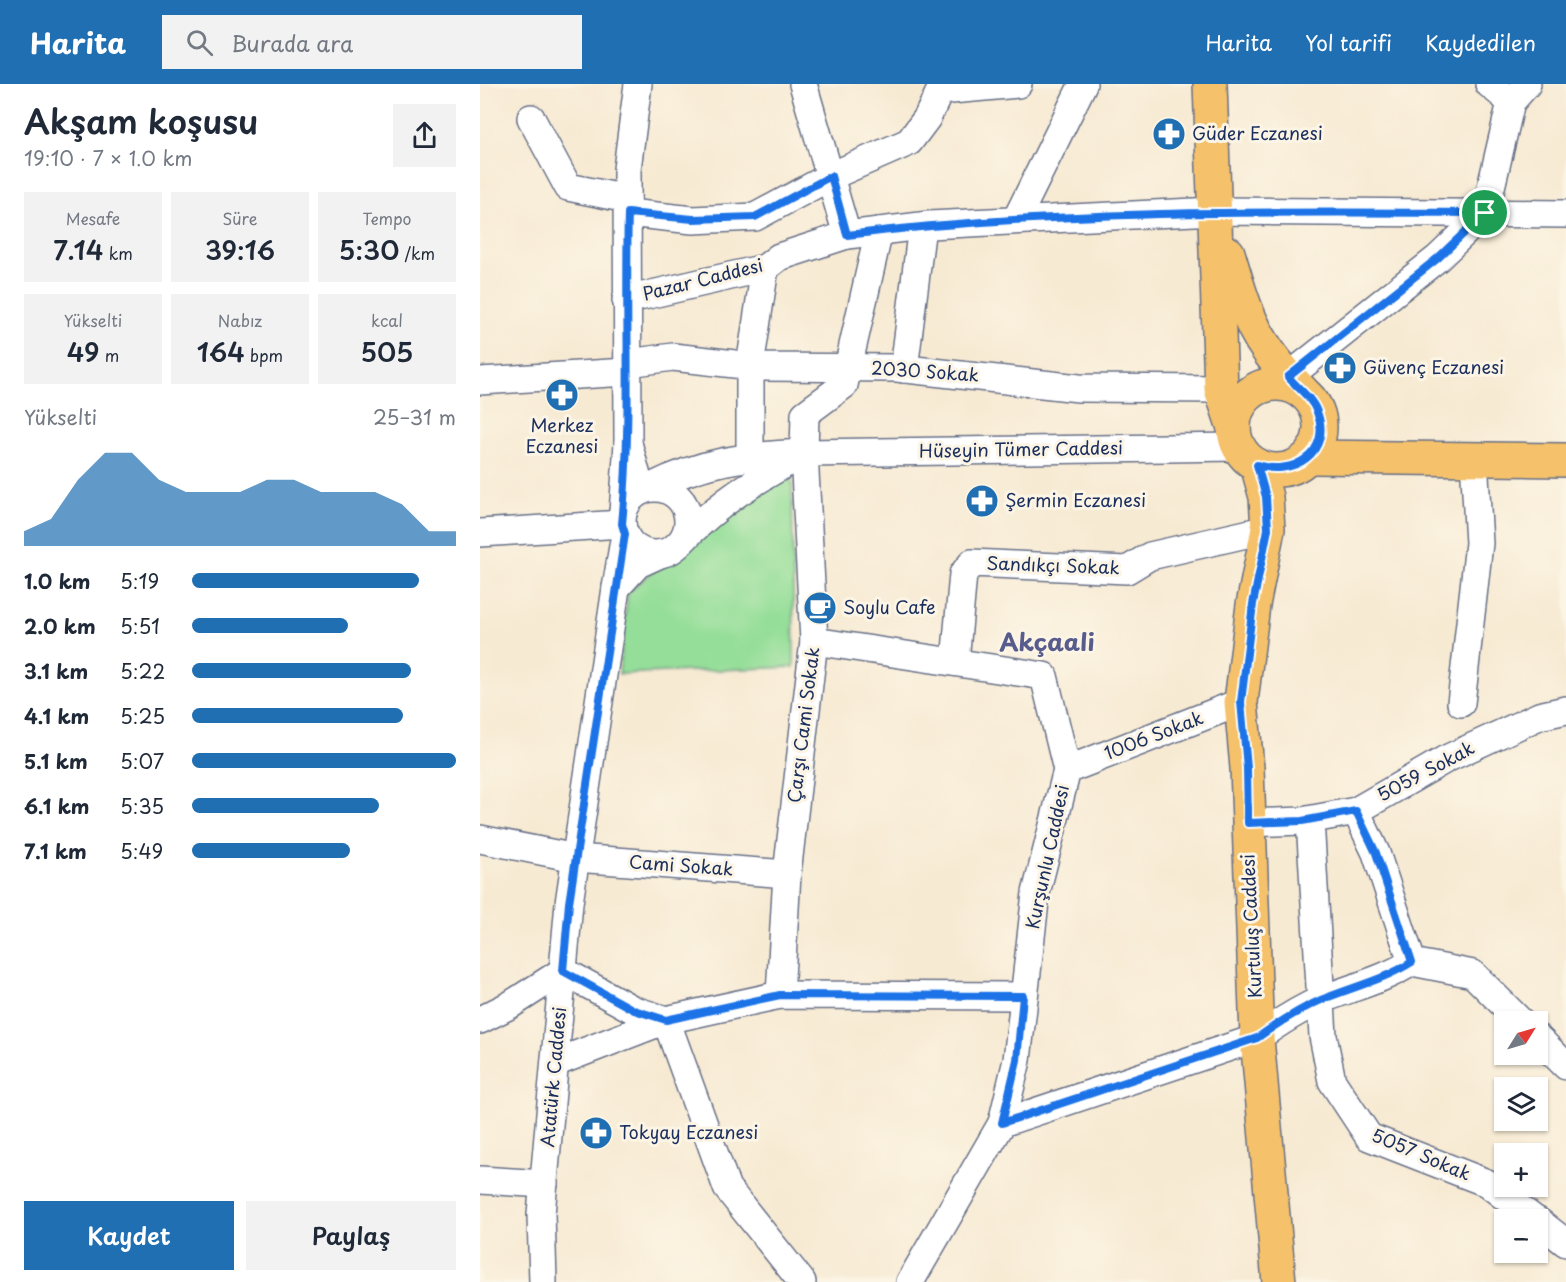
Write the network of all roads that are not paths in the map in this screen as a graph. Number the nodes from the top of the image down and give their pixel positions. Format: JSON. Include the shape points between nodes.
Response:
{"nodes":[{"id":1,"x":638,"y":84,"type":"edge"},
{"id":2,"x":803,"y":84,"type":"edge"},
{"id":3,"x":1018,"y":84,"type":"edge"},
{"id":4,"x":1083,"y":84,"type":"edge"},
{"id":5,"x":1489,"y":84,"type":"edge"},
{"id":6,"x":1213,"y":85,"type":"edge"},
{"id":7,"x":940,"y":87,"type":"edge"},
{"id":8,"x":1519,"y":93,"type":"edge"},
{"id":9,"x":531,"y":118,"type":"dead end"},
{"id":10,"x":831,"y":176,"type":"junction"},
{"id":11,"x":628,"y":206,"type":"junction"},
{"id":12,"x":1215,"y":211,"type":"junction"},
{"id":13,"x":1485,"y":213,"type":"junction"},
{"id":14,"x":1566,"y":214,"type":"edge"},
{"id":15,"x":1016,"y":220,"type":"junction"},
{"id":16,"x":922,"y":226,"type":"junction"},
{"id":17,"x":879,"y":231,"type":"junction"},
{"id":18,"x":847,"y":235,"type":"junction"},
{"id":19,"x":765,"y":268,"type":"junction"},
{"id":20,"x":626,"y":300,"type":"junction"},
{"id":21,"x":750,"y":366,"type":"junction"},
{"id":22,"x":627,"y":368,"type":"junction"},
{"id":23,"x":850,"y":368,"type":"junction"},
{"id":24,"x":904,"y":369,"type":"junction"},
{"id":25,"x":480,"y":381,"type":"edge"},
{"id":26,"x":1221,"y":389,"type":"junction"},
{"id":27,"x":1303,"y":394,"type":"junction"},
{"id":28,"x":628,"y":443,"type":"junction"},
{"id":29,"x":1243,"y":447,"type":"junction"},
{"id":30,"x":804,"y":453,"type":"junction"},
{"id":31,"x":750,"y":456,"type":"junction"},
{"id":32,"x":1309,"y":457,"type":"junction"},
{"id":33,"x":1408,"y":458,"type":"junction"},
{"id":34,"x":1474,"y":459,"type":"junction"},
{"id":35,"x":1566,"y":460,"type":"edge"},
{"id":36,"x":645,"y":490,"type":"junction"},
{"id":37,"x":623,"y":524,"type":"junction"},
{"id":38,"x":1268,"y":529,"type":"junction"},
{"id":39,"x":480,"y":533,"type":"edge"},
{"id":40,"x":670,"y":549,"type":"junction"},
{"id":41,"x":616,"y":588,"type":"junction"},
{"id":42,"x":814,"y":641,"type":"junction"},
{"id":43,"x":956,"y":662,"type":"junction"},
{"id":44,"x":1241,"y":702,"type":"junction"},
{"id":45,"x":1461,"y":703,"type":"dead end"},
{"id":46,"x":1566,"y":710,"type":"edge"},
{"id":47,"x":1068,"y":770,"type":"junction"},
{"id":48,"x":1356,"y":811,"type":"junction"},
{"id":49,"x":1310,"y":820,"type":"junction"},
{"id":50,"x":1248,"y":823,"type":"junction"},
{"id":51,"x":480,"y":839,"type":"edge"},
{"id":52,"x":576,"y":858,"type":"junction"},
{"id":53,"x":787,"y":874,"type":"junction"},
{"id":54,"x":1412,"y":962,"type":"junction"},
{"id":55,"x":563,"y":971,"type":"junction"},
{"id":56,"x":780,"y":995,"type":"junction"},
{"id":57,"x":1023,"y":996,"type":"junction"},
{"id":58,"x":1321,"y":1000,"type":"junction"},
{"id":59,"x":1510,"y":1011,"type":"edge"},
{"id":60,"x":480,"y":1020,"type":"edge"},
{"id":61,"x":666,"y":1020,"type":"junction"},
{"id":62,"x":1257,"y":1038,"type":"junction"},
{"id":63,"x":1548,"y":1048,"type":"edge"},
{"id":64,"x":555,"y":1063,"type":"junction"},
{"id":65,"x":1566,"y":1066,"type":"edge"},
{"id":66,"x":1002,"y":1123,"type":"junction"},
{"id":67,"x":480,"y":1180,"type":"edge"},
{"id":68,"x":544,"y":1184,"type":"junction"},
{"id":69,"x":1521,"y":1209,"type":"edge"},
{"id":70,"x":1548,"y":1229,"type":"edge"},
{"id":71,"x":1566,"y":1243,"type":"edge"},
{"id":72,"x":543,"y":1282,"type":"edge"},
{"id":73,"x":802,"y":1282,"type":"edge"},
{"id":74,"x":910,"y":1282,"type":"edge"},
{"id":75,"x":1279,"y":1282,"type":"edge"}],
"edges":[{"from":1,"to":11,"type":"street","via":[[627,169]]},
{"from":2,"to":10,"type":"street"},
{"from":3,"to":7,"type":"street"},
{"from":4,"to":15,"type":"street"},
{"from":5,"to":8,"type":"street"},
{"from":6,"to":12,"type":"main road"},
{"from":7,"to":10,"type":"street","via":[[927,118],[909,142]]},
{"from":8,"to":13,"type":"street"},
{"from":9,"to":11,"type":"street","via":[[568,187]]},
{"from":10,"to":11,"type":"street","via":[[755,217],[693,219]]},
{"from":10,"to":18,"type":"street"},
{"from":11,"to":20,"type":"street"},
{"from":12,"to":13,"type":"street","name":"Pazar Caddesi"},
{"from":12,"to":15,"type":"street","name":"Pazar Caddesi"},
{"from":12,"to":26,"type":"main road","name":"Kurtuluş Caddesi"},
{"from":12,"to":27,"type":"main road","via":[[1246,312],[1265,350]]},
{"from":13,"to":14,"type":"street","name":"Pazar Caddesi"},
{"from":13,"to":27,"type":"street"},
{"from":15,"to":16,"type":"street","name":"Pazar Caddesi"},
{"from":16,"to":17,"type":"street","name":"Pazar Caddesi"},
{"from":16,"to":24,"type":"street"},
{"from":17,"to":18,"type":"street","name":"Pazar Caddesi"},
{"from":17,"to":23,"type":"street"},
{"from":18,"to":19,"type":"street","name":"Pazar Caddesi","via":[[779,257]]},
{"from":19,"to":20,"type":"street","name":"Pazar Caddesi"},
{"from":19,"to":21,"type":"street"},
{"from":20,"to":22,"type":"street"},
{"from":21,"to":22,"type":"street","name":"2030 Sokak","via":[[673,357]]},
{"from":21,"to":23,"type":"street","name":"2030 Sokak"},
{"from":21,"to":31,"type":"street"},
{"from":22,"to":25,"type":"street","name":"2030 Sokak"},
{"from":22,"to":28,"type":"street"},
{"from":23,"to":24,"type":"street","name":"2030 Sokak"},
{"from":23,"to":30,"type":"street","name":"Çarşı Cami Sokak","via":[[844,385],[805,414]]},
{"from":24,"to":26,"type":"street","name":"2030 Sokak","via":[[1079,388]]},
{"from":26,"to":29,"type":"main road","name":"Kurtuluş Caddesi"},
{"from":27,"to":29,"type":"main road","via":[[1289,385],[1274,383],[1247,395],[1238,406]]},
{"from":27,"to":32,"type":"main road","via":[[1320,430]]},
{"from":27,"to":33,"type":"main road","via":[[1358,438]]},
{"from":28,"to":36,"type":"street"},
{"from":28,"to":37,"type":"street","name":"Atatürk Caddesi"},
{"from":29,"to":30,"type":"street","name":"Hüseyin Tümer Caddesi"},
{"from":29,"to":32,"type":"main road","via":[[1283,470]]},
{"from":29,"to":38,"type":"main road","name":"Kurtuluş Caddesi","via":[[1266,497]]},
{"from":30,"to":31,"type":"street","name":"Hüseyin Tümer Caddesi"},
{"from":30,"to":40,"type":"street","via":[[731,496]]},
{"from":30,"to":42,"type":"street","name":"Çarşı Cami Sokak"},
{"from":31,"to":36,"type":"street","name":"Hüseyin Tümer Caddesi","via":[[678,474]]},
{"from":32,"to":33,"type":"main road"},
{"from":33,"to":34,"type":"main road"},
{"from":34,"to":35,"type":"main road"},
{"from":34,"to":45,"type":"street","via":[[1479,543]]},
{"from":36,"to":37,"type":"street","via":[[627,503]]},
{"from":36,"to":40,"type":"street","via":[[665,489],[683,503],[688,524]]},
{"from":37,"to":39,"type":"street"},
{"from":37,"to":40,"type":"street","via":[[639,550]]},
{"from":37,"to":41,"type":"street","name":"Atatürk Caddesi"},
{"from":38,"to":43,"type":"street","name":"Sandıkçı Sokak","via":[[1150,556],[1127,570],[972,563],[963,574]]},
{"from":38,"to":44,"type":"main road","name":"Kurtuluş Caddesi","via":[[1253,604]]},
{"from":40,"to":41,"type":"street","via":[[638,564]]},
{"from":41,"to":52,"type":"street","name":"Atatürk Caddesi"},
{"from":42,"to":43,"type":"street","name":"Kurşunlu Caddesi"},
{"from":42,"to":53,"type":"street","name":"Çarşı Cami Sokak"},
{"from":43,"to":47,"type":"street","name":"Kurşunlu Caddesi","via":[[1044,676]]},
{"from":44,"to":47,"type":"street","name":"1006 Sokak"},
{"from":44,"to":50,"type":"main road","name":"Kurtuluş Caddesi"},
{"from":46,"to":48,"type":"street","name":"5059 Sokak","via":[[1539,716],[1446,759]]},
{"from":47,"to":57,"type":"street","name":"Kurşunlu Caddesi","via":[[1036,892]]},
{"from":48,"to":49,"type":"street","name":"5059 Sokak"},
{"from":48,"to":54,"type":"street","via":[[1376,853]]},
{"from":49,"to":50,"type":"street","name":"5059 Sokak"},
{"from":49,"to":58,"type":"street","name":"5057 Sokak"},
{"from":50,"to":62,"type":"main road","name":"Kurtuluş Caddesi"},
{"from":51,"to":52,"type":"street","name":"Cami Sokak"},
{"from":52,"to":53,"type":"street","name":"Cami Sokak"},
{"from":52,"to":55,"type":"street","name":"Atatürk Caddesi"},
{"from":53,"to":56,"type":"street","name":"Çarşı Cami Sokak"},
{"from":54,"to":58,"type":"street","via":[[1395,973]]},
{"from":54,"to":59,"type":"street","via":[[1473,974]]},
{"from":55,"to":60,"type":"street"},
{"from":55,"to":61,"type":"street","via":[[634,1010]]},
{"from":55,"to":64,"type":"street","name":"Atatürk Caddesi"},
{"from":56,"to":57,"type":"street"},
{"from":56,"to":61,"type":"street"},
{"from":57,"to":66,"type":"street","name":"Kurşunlu Caddesi","via":[[1017,1060]]},
{"from":58,"to":62,"type":"street","via":[[1288,1016]]},
{"from":58,"to":69,"type":"street","name":"5057 Sokak","via":[[1332,1081],[1368,1137],[1487,1183]]},
{"from":61,"to":64,"type":"street"},
{"from":61,"to":73,"type":"street","via":[[727,1188]]},
{"from":62,"to":66,"type":"street"},
{"from":62,"to":75,"type":"main road","name":"Kurtuluş Caddesi"},
{"from":63,"to":65,"type":"street"},
{"from":64,"to":68,"type":"street","name":"Atatürk Caddesi"},
{"from":66,"to":74,"type":"street","name":"Kurşunlu Caddesi"},
{"from":67,"to":68,"type":"street"},
{"from":68,"to":72,"type":"street","name":"Atatürk Caddesi"},
{"from":70,"to":71,"type":"street","name":"5057 Sokak"}]}
